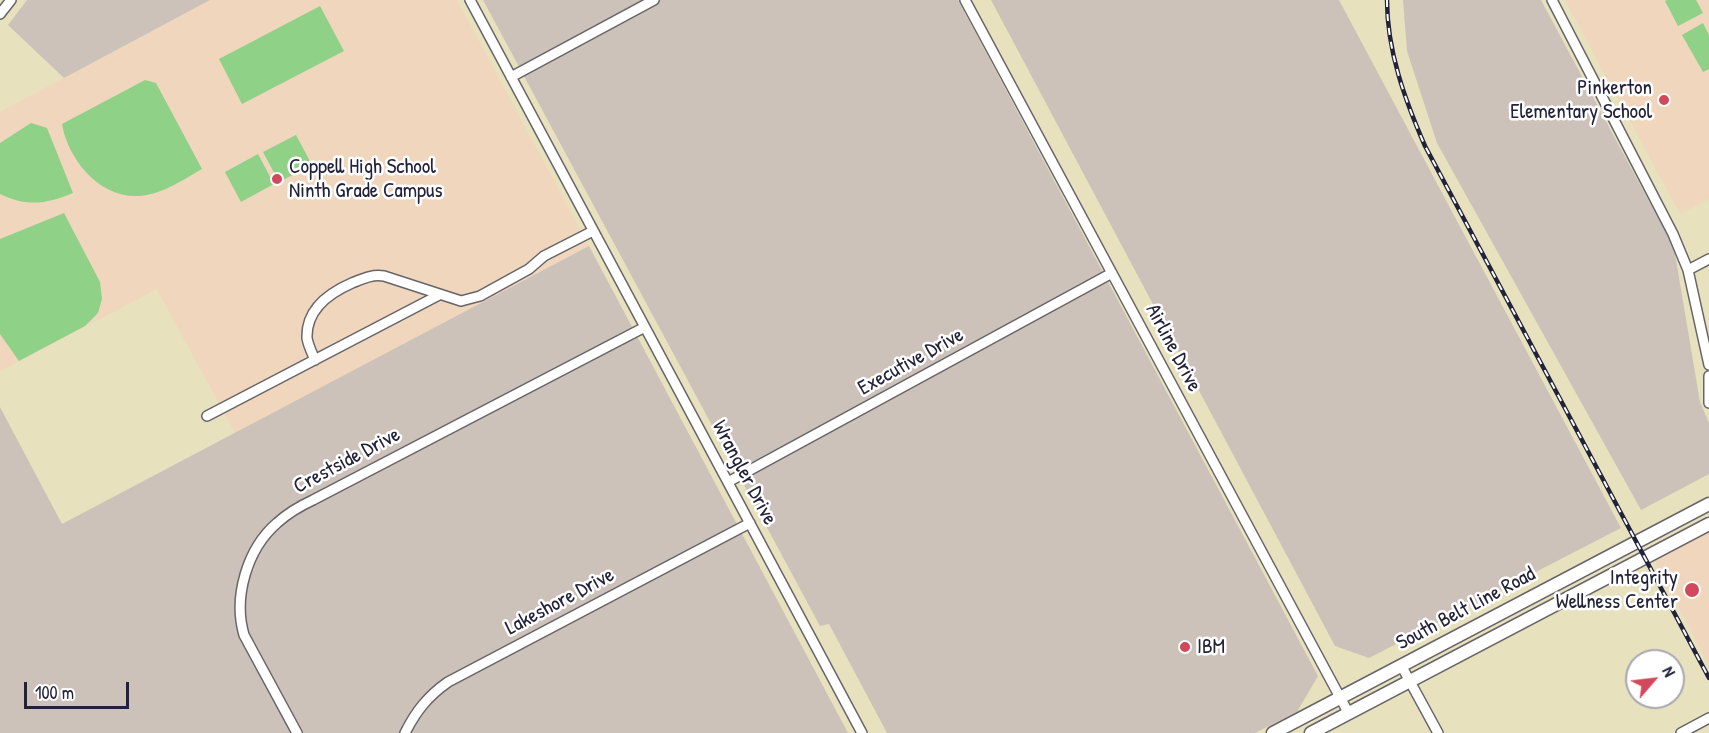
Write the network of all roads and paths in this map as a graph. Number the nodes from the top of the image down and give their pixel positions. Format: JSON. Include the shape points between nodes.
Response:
{"nodes":[{"id":1,"x":11,"y":0,"type":"edge"},
{"id":2,"x":470,"y":0,"type":"edge"},
{"id":3,"x":654,"y":0,"type":"edge"},
{"id":4,"x":965,"y":0,"type":"edge"},
{"id":5,"x":1552,"y":0,"type":"edge"},
{"id":6,"x":0,"y":14,"type":"edge"},
{"id":7,"x":511,"y":77,"type":"junction"},
{"id":8,"x":593,"y":231,"type":"junction"},
{"id":9,"x":1709,"y":259,"type":"edge"},
{"id":10,"x":1688,"y":270,"type":"junction"},
{"id":11,"x":1112,"y":273,"type":"junction"},
{"id":12,"x":439,"y":295,"type":"junction"},
{"id":13,"x":645,"y":327,"type":"junction"},
{"id":14,"x":315,"y":360,"type":"junction"},
{"id":15,"x":1709,"y":365,"type":"edge"},
{"id":16,"x":1709,"y":376,"type":"edge"},
{"id":17,"x":1709,"y":403,"type":"edge"},
{"id":18,"x":207,"y":416,"type":"dead end"},
{"id":19,"x":728,"y":482,"type":"junction"},
{"id":20,"x":1709,"y":504,"type":"edge"},
{"id":21,"x":750,"y":522,"type":"junction"},
{"id":22,"x":1709,"y":524,"type":"edge"},
{"id":23,"x":1612,"y":554,"type":"junction"},
{"id":24,"x":1618,"y":573,"type":"junction"},
{"id":25,"x":1401,"y":665,"type":"junction"},
{"id":26,"x":1410,"y":682,"type":"junction"},
{"id":27,"x":1340,"y":698,"type":"junction"},
{"id":28,"x":1349,"y":714,"type":"junction"},
{"id":29,"x":1709,"y":718,"type":"edge"},
{"id":30,"x":297,"y":733,"type":"edge"},
{"id":31,"x":405,"y":733,"type":"edge"},
{"id":32,"x":862,"y":733,"type":"edge"},
{"id":33,"x":1273,"y":733,"type":"edge"},
{"id":34,"x":1311,"y":733,"type":"edge"},
{"id":35,"x":1438,"y":733,"type":"edge"},
{"id":36,"x":1681,"y":733,"type":"edge"}],
"edges":[{"from":1,"to":6,"type":"street"},
{"from":2,"to":7,"type":"street","name":"Wrangler Drive"},
{"from":3,"to":7,"type":"street"},
{"from":4,"to":11,"type":"street","name":"Airline Drive"},
{"from":5,"to":10,"type":"street"},
{"from":7,"to":8,"type":"street","name":"Wrangler Drive"},
{"from":8,"to":12,"type":"street","via":[[480,296],[461,301]]},
{"from":8,"to":13,"type":"street","name":"Wrangler Drive"},
{"from":9,"to":10,"type":"street"},
{"from":10,"to":15,"type":"street"},
{"from":11,"to":19,"type":"street","name":"Executive Drive"},
{"from":11,"to":27,"type":"street","name":"Airline Drive"},
{"from":12,"to":14,"type":"street"},
{"from":12,"to":14,"type":"street","via":[[376,275],[346,286],[323,299],[313,312],[307,340]]},
{"from":13,"to":19,"type":"street","name":"Wrangler Drive"},
{"from":13,"to":30,"type":"street","name":"Crestside Drive","via":[[293,510],[272,528],[252,554],[241,597],[241,619],[243,633]]},
{"from":14,"to":18,"type":"street"},
{"from":16,"to":17,"type":"street"},
{"from":19,"to":21,"type":"street","name":"Wrangler Drive"},
{"from":20,"to":23,"type":"main road","name":"South Belt Line Road"},
{"from":21,"to":31,"type":"street","name":"Lakeshore Drive","via":[[448,682],[424,702]]},
{"from":21,"to":32,"type":"street","name":"Wrangler Drive"},
{"from":22,"to":24,"type":"main road","name":"South Belt Line Road"},
{"from":23,"to":24,"type":"main road"},
{"from":23,"to":25,"type":"main road","name":"South Belt Line Road"},
{"from":24,"to":26,"type":"main road","name":"South Belt Line Road"},
{"from":25,"to":26,"type":"street"},
{"from":25,"to":27,"type":"main road","name":"South Belt Line Road"},
{"from":26,"to":28,"type":"main road","name":"South Belt Line Road"},
{"from":26,"to":35,"type":"street"},
{"from":27,"to":28,"type":"street","name":"Airline Drive"},
{"from":27,"to":33,"type":"main road","name":"South Belt Line Road"},
{"from":28,"to":34,"type":"main road","name":"South Belt Line Road"},
{"from":29,"to":36,"type":"street"}]}
